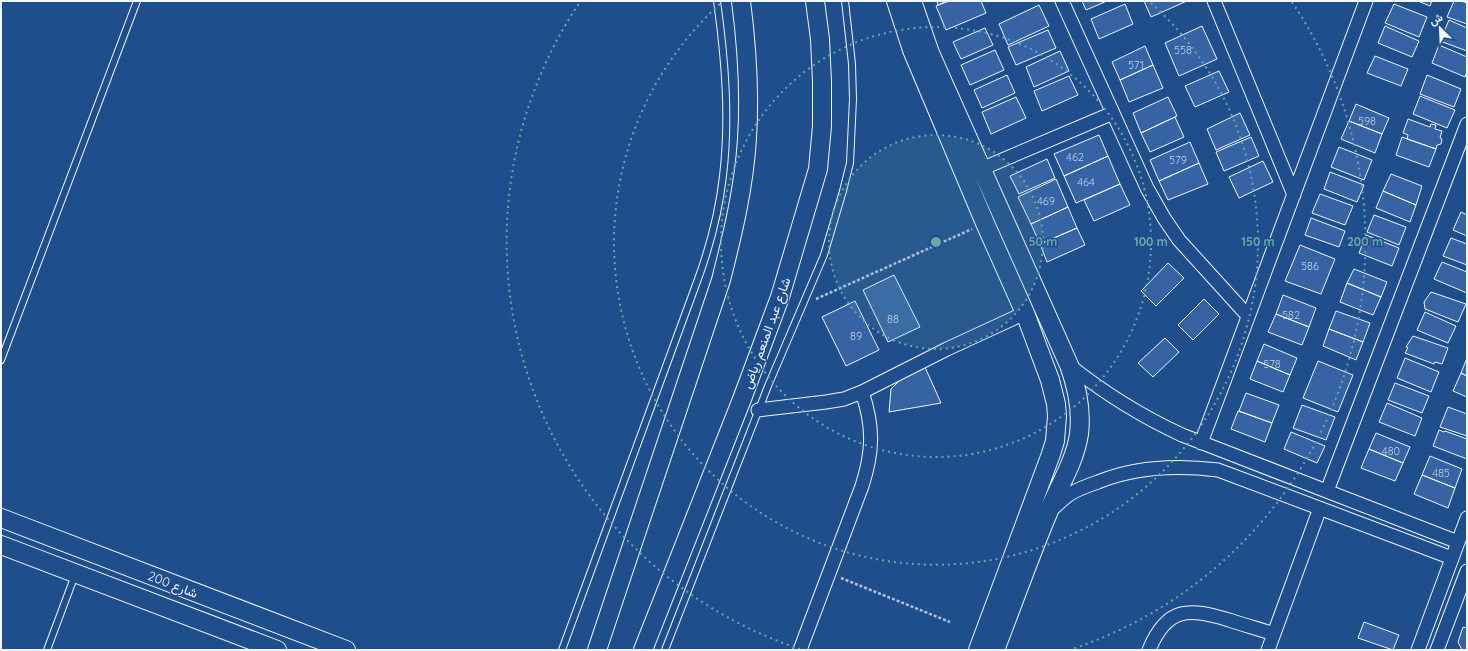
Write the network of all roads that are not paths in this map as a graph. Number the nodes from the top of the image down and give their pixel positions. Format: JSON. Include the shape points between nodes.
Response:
{"nodes":[{"id":1,"x":137,"y":1,"type":"edge"},
{"id":2,"x":717,"y":1,"type":"edge"},
{"id":3,"x":741,"y":1,"type":"edge"},
{"id":4,"x":815,"y":1,"type":"edge"},
{"id":5,"x":845,"y":1,"type":"edge"},
{"id":6,"x":896,"y":1,"type":"edge"},
{"id":7,"x":912,"y":1,"type":"edge"},
{"id":8,"x":1062,"y":1,"type":"edge"},
{"id":9,"x":1214,"y":1,"type":"edge"},
{"id":10,"x":1366,"y":1,"type":"edge"},
{"id":11,"x":1113,"y":113,"type":"junction"},
{"id":12,"x":1467,"y":124,"type":"edge"},
{"id":13,"x":973,"y":172,"type":"junction"},
{"id":14,"x":1294,"y":195,"type":"junction"},
{"id":15,"x":1025,"y":313,"type":"junction"},
{"id":16,"x":1248,"y":316,"type":"junction"},
{"id":17,"x":1,"y":360,"type":"edge"},
{"id":18,"x":1068,"y":365,"type":"junction"},
{"id":19,"x":862,"y":392,"type":"junction"},
{"id":20,"x":758,"y":410,"type":"junction"},
{"id":21,"x":1201,"y":443,"type":"junction"},
{"id":22,"x":1327,"y":491,"type":"junction"},
{"id":23,"x":1320,"y":508,"type":"junction"},
{"id":24,"x":1040,"y":510,"type":"junction"},
{"id":25,"x":1,"y":518,"type":"edge"},
{"id":26,"x":1467,"y":518,"type":"edge"},
{"id":27,"x":1458,"y":542,"type":"junction"},
{"id":28,"x":1,"y":545,"type":"edge"},
{"id":29,"x":1452,"y":558,"type":"junction"},
{"id":30,"x":1467,"y":571,"type":"edge"},
{"id":31,"x":76,"y":573,"type":"junction"},
{"id":32,"x":1274,"y":634,"type":"junction"},
{"id":33,"x":47,"y":650,"type":"edge"},
{"id":34,"x":277,"y":650,"type":"edge"},
{"id":35,"x":346,"y":650,"type":"edge"},
{"id":36,"x":562,"y":650,"type":"edge"},
{"id":37,"x":597,"y":650,"type":"edge"},
{"id":38,"x":643,"y":650,"type":"edge"},
{"id":39,"x":664,"y":650,"type":"edge"},
{"id":40,"x":800,"y":650,"type":"edge"},
{"id":41,"x":978,"y":650,"type":"edge"},
{"id":42,"x":995,"y":650,"type":"edge"},
{"id":43,"x":1149,"y":650,"type":"edge"},
{"id":44,"x":1268,"y":650,"type":"edge"},
{"id":45,"x":1418,"y":650,"type":"edge"},
{"id":46,"x":1438,"y":650,"type":"edge"}],
"edges":[{"from":1,"to":17,"type":"lane"},
{"from":2,"to":36,"type":"lane","via":[[725,66],[727,128],[723,178],[714,229]]},
{"from":3,"to":37,"type":"street","via":[[747,56],[747,138],[742,186],[733,233],[721,280]]},
{"from":4,"to":38,"type":"street","name":"شارع عبد المنعم رياض","via":[[822,82],[822,126],[818,169],[780,297]]},
{"from":5,"to":20,"type":"lane","via":[[852,64],[850,163],[824,255]]},
{"from":6,"to":13,"type":"street","via":[[912,50]]},
{"from":7,"to":13,"type":"street"},
{"from":8,"to":11,"type":"street"},
{"from":9,"to":14,"type":"street"},
{"from":10,"to":14,"type":"street"},
{"from":11,"to":13,"type":"street"},
{"from":11,"to":16,"type":"street","via":[[1147,188],[1168,224]]},
{"from":12,"to":22,"type":"street"},
{"from":13,"to":15,"type":"street","via":[[985,223]]},
{"from":13,"to":18,"type":"street"},
{"from":14,"to":16,"type":"street"},
{"from":15,"to":19,"type":"street","via":[[935,354]]},
{"from":15,"to":24,"type":"street","via":[[1050,380],[1057,416],[1055,441]]},
{"from":16,"to":21,"type":"street"},
{"from":18,"to":21,"type":"street","via":[[1152,421]]},
{"from":18,"to":24,"type":"street","via":[[1074,378],[1078,400],[1079,434],[1071,461]]},
{"from":19,"to":20,"type":"street","via":[[844,399]]},
{"from":19,"to":40,"type":"street","via":[[871,430],[868,468]]},
{"from":20,"to":39,"type":"lane"},
{"from":21,"to":22,"type":"street"},
{"from":22,"to":27,"type":"street"},
{"from":23,"to":24,"type":"street","via":[[1218,470],[1179,467],[1140,470],[1104,479]]},
{"from":23,"to":29,"type":"street"},
{"from":23,"to":32,"type":"street"},
{"from":24,"to":41,"type":"street"},
{"from":24,"to":42,"type":"street"},
{"from":25,"to":35,"type":"street","name":"شارع 200"},
{"from":26,"to":27,"type":"street"},
{"from":27,"to":29,"type":"street"},
{"from":28,"to":31,"type":"street","name":"شارع 200"},
{"from":29,"to":45,"type":"street"},
{"from":30,"to":46,"type":"street"},
{"from":31,"to":33,"type":"lane"},
{"from":31,"to":34,"type":"street","name":"شارع 200"},
{"from":32,"to":43,"type":"street","via":[[1209,614],[1192,612],[1168,621],[1155,636]]},
{"from":32,"to":44,"type":"street"}]}
